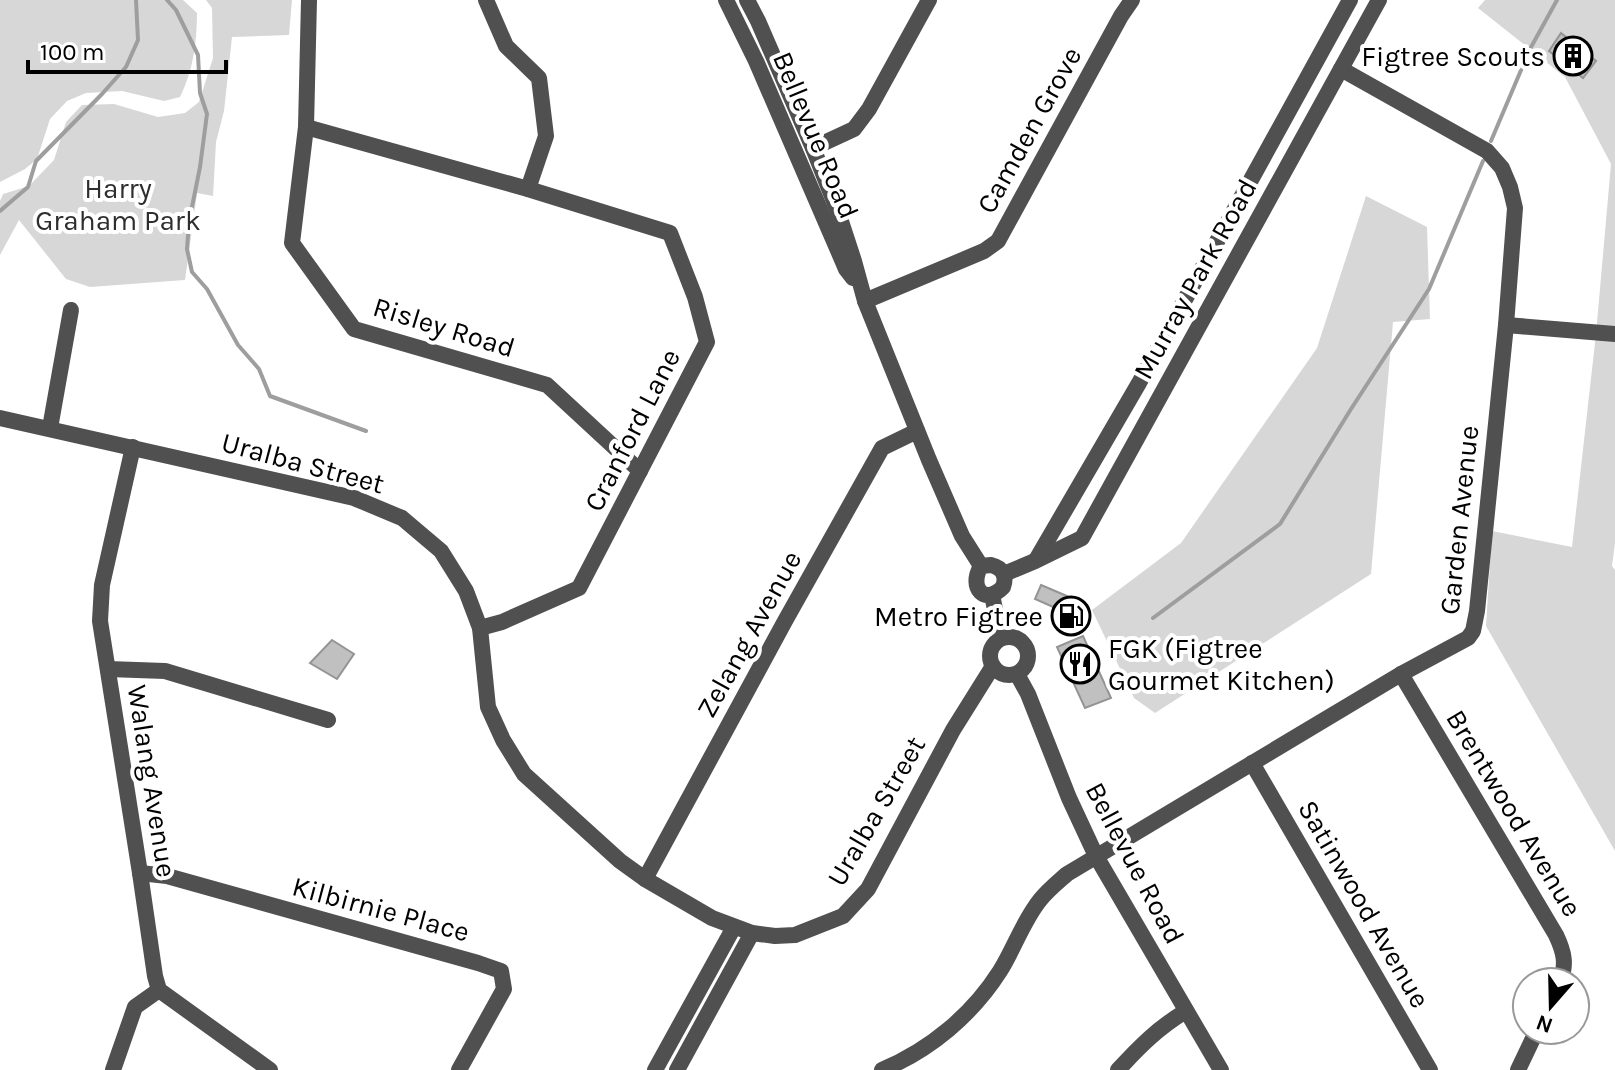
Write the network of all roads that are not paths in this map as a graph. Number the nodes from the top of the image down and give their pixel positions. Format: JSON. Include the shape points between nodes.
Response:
{"nodes":[{"id":1,"x":309,"y":0,"type":"edge"},
{"id":2,"x":486,"y":0,"type":"edge"},
{"id":3,"x":726,"y":0,"type":"edge"},
{"id":4,"x":747,"y":0,"type":"edge"},
{"id":5,"x":929,"y":0,"type":"edge"},
{"id":6,"x":1132,"y":0,"type":"edge"},
{"id":7,"x":1350,"y":0,"type":"edge"},
{"id":8,"x":1379,"y":0,"type":"edge"},
{"id":9,"x":1341,"y":69,"type":"junction"},
{"id":10,"x":306,"y":127,"type":"junction"},
{"id":11,"x":813,"y":148,"type":"junction"},
{"id":12,"x":528,"y":189,"type":"junction"},
{"id":13,"x":863,"y":295,"type":"junction"},
{"id":14,"x":71,"y":310,"type":"dead end"},
{"id":15,"x":1506,"y":325,"type":"junction"},
{"id":16,"x":1612,"y":334,"type":"edge"},
{"id":17,"x":1139,"y":383,"type":"junction"},
{"id":18,"x":1160,"y":396,"type":"junction"},
{"id":19,"x":0,"y":418,"type":"edge"},
{"id":20,"x":50,"y":428,"type":"junction"},
{"id":21,"x":917,"y":431,"type":"junction"},
{"id":22,"x":133,"y":447,"type":"junction"},
{"id":23,"x":640,"y":471,"type":"junction"},
{"id":24,"x":1035,"y":561,"type":"junction"},
{"id":25,"x":981,"y":566,"type":"junction"},
{"id":26,"x":1004,"y":574,"type":"junction"},
{"id":27,"x":992,"y":595,"type":"junction"},
{"id":28,"x":480,"y":628,"type":"junction"},
{"id":29,"x":1001,"y":638,"type":"junction"},
{"id":30,"x":993,"y":666,"type":"junction"},
{"id":31,"x":108,"y":669,"type":"junction"},
{"id":32,"x":1017,"y":674,"type":"junction"},
{"id":33,"x":1401,"y":674,"type":"junction"},
{"id":34,"x":328,"y":720,"type":"dead end"},
{"id":35,"x":1252,"y":763,"type":"junction"},
{"id":36,"x":1096,"y":856,"type":"junction"},
{"id":37,"x":140,"y":873,"type":"junction"},
{"id":38,"x":645,"y":879,"type":"junction"},
{"id":39,"x":734,"y":927,"type":"junction"},
{"id":40,"x":752,"y":933,"type":"junction"},
{"id":41,"x":1564,"y":966,"type":"edge"},
{"id":42,"x":159,"y":990,"type":"junction"},
{"id":43,"x":1186,"y":1011,"type":"junction"},
{"id":44,"x":1529,"y":1046,"type":"edge"},
{"id":45,"x":658,"y":1063,"type":"edge"},
{"id":46,"x":682,"y":1068,"type":"edge"},
{"id":47,"x":113,"y":1070,"type":"edge"},
{"id":48,"x":270,"y":1070,"type":"edge"},
{"id":49,"x":459,"y":1070,"type":"edge"},
{"id":50,"x":882,"y":1070,"type":"edge"},
{"id":51,"x":1118,"y":1070,"type":"edge"},
{"id":52,"x":1221,"y":1070,"type":"edge"},
{"id":53,"x":1430,"y":1070,"type":"edge"},
{"id":54,"x":1518,"y":1070,"type":"edge"}],
"edges":[{"from":1,"to":10,"type":"street","name":"Risley Road"},
{"from":2,"to":12,"type":"street","via":[[506,46],[539,78],[546,136]]},
{"from":3,"to":13,"type":"street","name":"Bellevue Road","via":[[846,269]]},
{"from":4,"to":11,"type":"street","name":"Bellevue Road"},
{"from":5,"to":11,"type":"street","via":[[854,129]]},
{"from":6,"to":13,"type":"street","name":"Camden Grove","via":[[998,241],[984,251]]},
{"from":7,"to":17,"type":"street","name":"Murray Park Road"},
{"from":8,"to":9,"type":"street","name":"Murray Park Road"},
{"from":9,"to":15,"type":"street","name":"Garden Avenue","via":[[1487,151],[1502,168],[1515,208]]},
{"from":9,"to":18,"type":"street","name":"Murray Park Road"},
{"from":10,"to":12,"type":"street","name":"Cranford Lane"},
{"from":10,"to":23,"type":"street","name":"Risley Road","via":[[292,243],[354,329],[547,385]]},
{"from":11,"to":13,"type":"street","name":"Bellevue Road"},
{"from":12,"to":23,"type":"street","name":"Cranford Lane","via":[[670,233],[707,342]]},
{"from":13,"to":21,"type":"street","name":"Bellevue Road"},
{"from":14,"to":20,"type":"street"},
{"from":15,"to":16,"type":"street"},
{"from":15,"to":33,"type":"street","name":"Garden Avenue","via":[[1475,624],[1468,638]]},
{"from":17,"to":18,"type":"street"},
{"from":17,"to":24,"type":"street","name":"Murray Park Road"},
{"from":18,"to":24,"type":"street","name":"Murray Park Road","via":[[1082,538]]},
{"from":19,"to":20,"type":"street","name":"Uralba Street"},
{"from":20,"to":22,"type":"street","name":"Uralba Street"},
{"from":21,"to":25,"type":"street","name":"Bellevue Road","via":[[962,536]]},
{"from":21,"to":38,"type":"street","name":"Zelang Avenue","via":[[882,448]]},
{"from":22,"to":28,"type":"street","name":"Uralba Street","via":[[354,498],[402,518],[441,551],[466,591]]},
{"from":22,"to":31,"type":"street","name":"Walang Avenue","via":[[102,585],[100,621]]},
{"from":23,"to":28,"type":"street","name":"Cranford Lane","via":[[579,588]]},
{"from":24,"to":26,"type":"street","name":"Murray Park Road"},
{"from":25,"to":26,"type":"street","via":[[996,566]]},
{"from":25,"to":27,"type":"street","via":[[975,575],[977,588]]},
{"from":26,"to":27,"type":"street","via":[[1003,587]]},
{"from":27,"to":29,"type":"street"},
{"from":28,"to":38,"type":"street","name":"Uralba Street","via":[[488,707],[524,774]]},
{"from":29,"to":30,"type":"street","via":[[992,647]]},
{"from":29,"to":32,"type":"street","via":[[1015,637],[1026,645],[1029,658]]},
{"from":30,"to":32,"type":"street","via":[[1003,674]]},
{"from":30,"to":40,"type":"street","name":"Uralba Street","via":[[868,889],[843,916],[795,935]]},
{"from":31,"to":34,"type":"street","via":[[165,671]]},
{"from":31,"to":37,"type":"street","name":"Walang Avenue"},
{"from":32,"to":36,"type":"street","name":"Bellevue Road"},
{"from":33,"to":35,"type":"street","name":"Garden Avenue"},
{"from":33,"to":41,"type":"street","name":"Brentwood Avenue","via":[[1556,935]]},
{"from":35,"to":36,"type":"street","name":"Garden Avenue"},
{"from":35,"to":53,"type":"street","name":"Satinwood Avenue"},
{"from":36,"to":43,"type":"street","name":"Bellevue Road"},
{"from":36,"to":50,"type":"street","name":"Garden Avenue","via":[[1038,902],[1001,970],[971,1009],[934,1041]]},
{"from":37,"to":42,"type":"street","name":"Walang Avenue"},
{"from":37,"to":49,"type":"street","name":"Kilbirnie Place","via":[[167,876],[501,971],[504,989]]},
{"from":38,"to":39,"type":"street","name":"Uralba Street"},
{"from":39,"to":40,"type":"street","name":"Uralba Street"},
{"from":39,"to":45,"type":"street"},
{"from":40,"to":46,"type":"street"},
{"from":42,"to":47,"type":"street","via":[[135,1007]]},
{"from":42,"to":48,"type":"street"},
{"from":43,"to":51,"type":"street","via":[[1164,1024]]},
{"from":43,"to":52,"type":"street","name":"Bellevue Road"},
{"from":44,"to":54,"type":"street"},
{"from":45,"to":46,"type":"street"}]}
